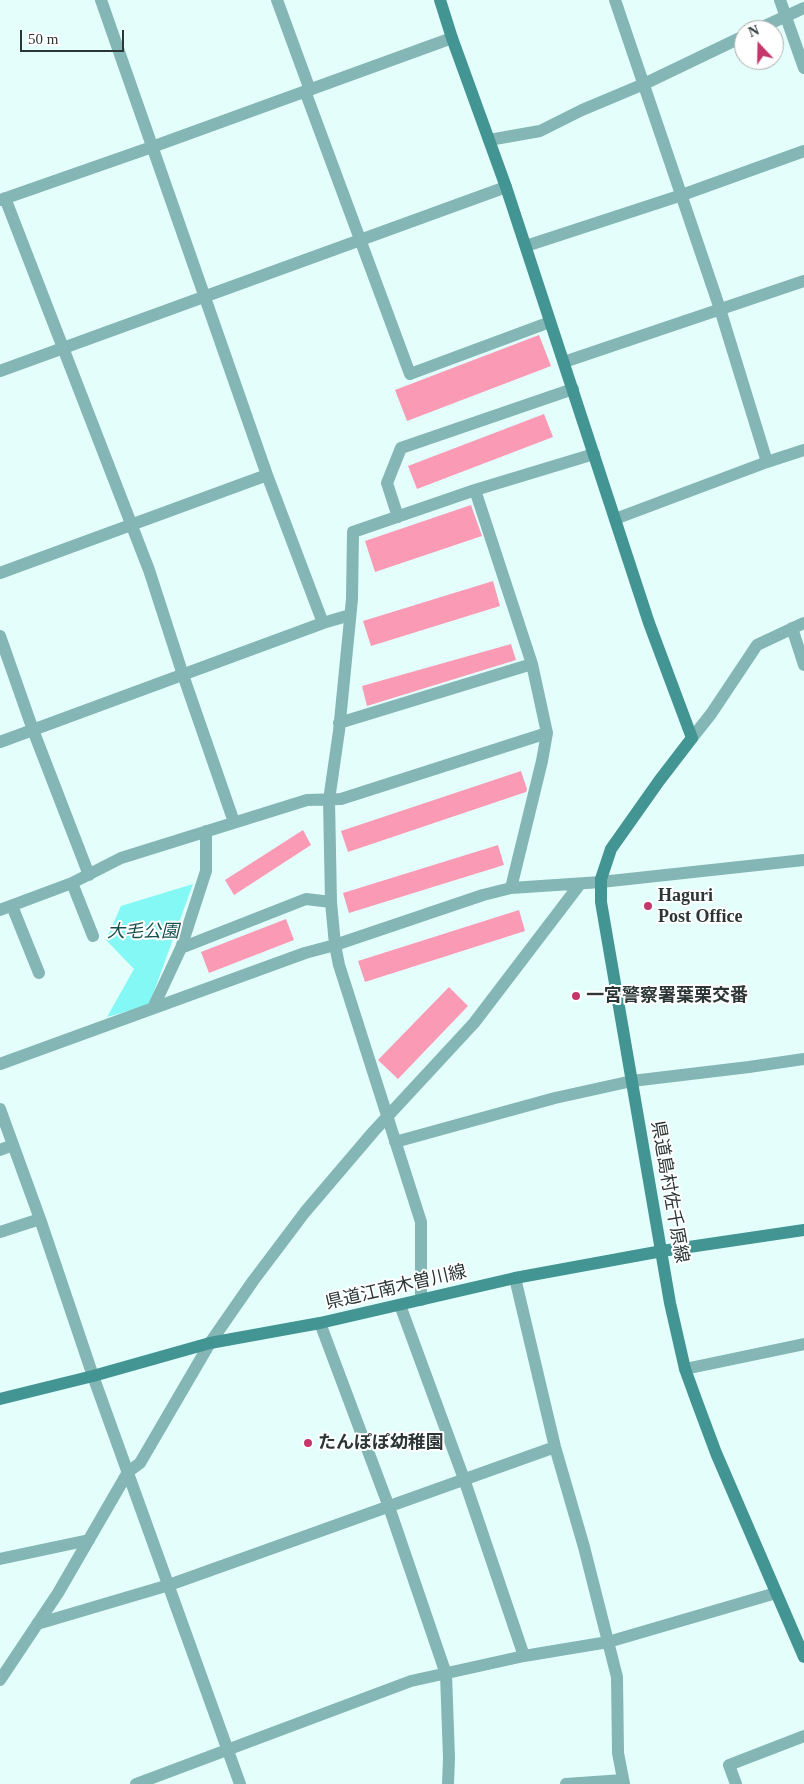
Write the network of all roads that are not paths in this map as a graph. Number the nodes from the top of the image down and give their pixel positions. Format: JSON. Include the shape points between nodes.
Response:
{"nodes":[{"id":1,"x":101,"y":0,"type":"edge"},
{"id":2,"x":277,"y":0,"type":"edge"},
{"id":3,"x":440,"y":0,"type":"edge"},
{"id":4,"x":615,"y":0,"type":"edge"},
{"id":5,"x":780,"y":0,"type":"edge"},
{"id":6,"x":804,"y":8,"type":"edge"},
{"id":7,"x":786,"y":16,"type":"junction"},
{"id":8,"x":777,"y":20,"type":"edge"},
{"id":9,"x":452,"y":38,"type":"junction"},
{"id":10,"x":734,"y":41,"type":"edge"},
{"id":11,"x":804,"y":68,"type":"edge"},
{"id":12,"x":644,"y":84,"type":"junction"},
{"id":13,"x":307,"y":91,"type":"junction"},
{"id":14,"x":489,"y":140,"type":"junction"},
{"id":15,"x":152,"y":147,"type":"junction"},
{"id":16,"x":804,"y":152,"type":"edge"},
{"id":17,"x":506,"y":187,"type":"junction"},
{"id":18,"x":682,"y":195,"type":"junction"},
{"id":19,"x":3,"y":199,"type":"edge"},
{"id":20,"x":361,"y":241,"type":"junction"},
{"id":21,"x":526,"y":246,"type":"junction"},
{"id":22,"x":804,"y":281,"type":"edge"},
{"id":23,"x":206,"y":297,"type":"junction"},
{"id":24,"x":720,"y":309,"type":"junction"},
{"id":25,"x":550,"y":322,"type":"junction"},
{"id":26,"x":64,"y":349,"type":"junction"},
{"id":27,"x":564,"y":362,"type":"junction"},
{"id":28,"x":0,"y":371,"type":"edge"},
{"id":29,"x":572,"y":389,"type":"junction"},
{"id":30,"x":804,"y":450,"type":"edge"},
{"id":31,"x":594,"y":454,"type":"junction"},
{"id":32,"x":767,"y":462,"type":"junction"},
{"id":33,"x":267,"y":475,"type":"junction"},
{"id":34,"x":475,"y":490,"type":"junction"},
{"id":35,"x":398,"y":517,"type":"junction"},
{"id":36,"x":615,"y":519,"type":"junction"},
{"id":37,"x":131,"y":524,"type":"junction"},
{"id":38,"x":0,"y":573,"type":"edge"},
{"id":39,"x":350,"y":615,"type":"junction"},
{"id":40,"x":323,"y":623,"type":"junction"},
{"id":41,"x":804,"y":623,"type":"edge"},
{"id":42,"x":792,"y":628,"type":"junction"},
{"id":43,"x":0,"y":636,"type":"edge"},
{"id":44,"x":532,"y":664,"type":"junction"},
{"id":45,"x":804,"y":665,"type":"edge"},
{"id":46,"x":183,"y":675,"type":"junction"},
{"id":47,"x":340,"y":723,"type":"junction"},
{"id":48,"x":33,"y":730,"type":"junction"},
{"id":49,"x":548,"y":733,"type":"junction"},
{"id":50,"x":692,"y":738,"type":"junction"},
{"id":51,"x":0,"y":742,"type":"edge"},
{"id":52,"x":329,"y":800,"type":"junction"},
{"id":53,"x":234,"y":822,"type":"junction"},
{"id":54,"x":206,"y":831,"type":"junction"},
{"id":55,"x":804,"y":860,"type":"edge"},
{"id":56,"x":89,"y":875,"type":"junction"},
{"id":57,"x":601,"y":882,"type":"junction"},
{"id":58,"x":72,"y":883,"type":"junction"},
{"id":59,"x":580,"y":884,"type":"junction"},
{"id":60,"x":511,"y":888,"type":"junction"},
{"id":61,"x":331,"y":902,"type":"junction"},
{"id":62,"x":6,"y":908,"type":"edge"},
{"id":63,"x":93,"y":936,"type":"dead end"},
{"id":64,"x":335,"y":945,"type":"junction"},
{"id":65,"x":181,"y":948,"type":"junction"},
{"id":66,"x":39,"y":973,"type":"dead end"},
{"id":67,"x":153,"y":1008,"type":"junction"},
{"id":68,"x":804,"y":1059,"type":"edge"},
{"id":69,"x":0,"y":1064,"type":"edge"},
{"id":70,"x":632,"y":1081,"type":"junction"},
{"id":71,"x":0,"y":1109,"type":"edge"},
{"id":72,"x":388,"y":1116,"type":"junction"},
{"id":73,"x":396,"y":1142,"type":"junction"},
{"id":74,"x":13,"y":1145,"type":"junction"},
{"id":75,"x":0,"y":1150,"type":"edge"},
{"id":76,"x":40,"y":1219,"type":"junction"},
{"id":77,"x":804,"y":1230,"type":"edge"},
{"id":78,"x":0,"y":1232,"type":"edge"},
{"id":79,"x":662,"y":1252,"type":"junction"},
{"id":80,"x":515,"y":1278,"type":"junction"},
{"id":81,"x":421,"y":1300,"type":"junction"},
{"id":82,"x":400,"y":1305,"type":"junction"},
{"id":83,"x":320,"y":1323,"type":"junction"},
{"id":84,"x":210,"y":1343,"type":"junction"},
{"id":85,"x":804,"y":1344,"type":"edge"},
{"id":86,"x":685,"y":1369,"type":"junction"},
{"id":87,"x":93,"y":1376,"type":"junction"},
{"id":88,"x":0,"y":1399,"type":"edge"},
{"id":89,"x":555,"y":1447,"type":"junction"},
{"id":90,"x":128,"y":1472,"type":"junction"},
{"id":91,"x":464,"y":1479,"type":"junction"},
{"id":92,"x":389,"y":1507,"type":"junction"},
{"id":93,"x":89,"y":1540,"type":"junction"},
{"id":94,"x":0,"y":1558,"type":"edge"},
{"id":95,"x":169,"y":1585,"type":"junction"},
{"id":96,"x":776,"y":1592,"type":"junction"},
{"id":97,"x":37,"y":1624,"type":"junction"},
{"id":98,"x":608,"y":1642,"type":"junction"},
{"id":99,"x":801,"y":1643,"type":"edge"},
{"id":100,"x":524,"y":1656,"type":"junction"},
{"id":101,"x":804,"y":1658,"type":"edge"},
{"id":102,"x":446,"y":1674,"type":"junction"},
{"id":103,"x":0,"y":1680,"type":"edge"},
{"id":104,"x":804,"y":1736,"type":"edge"},
{"id":105,"x":228,"y":1750,"type":"junction"},
{"id":106,"x":623,"y":1782,"type":"edge"},
{"id":107,"x":136,"y":1784,"type":"edge"},
{"id":108,"x":240,"y":1784,"type":"edge"},
{"id":109,"x":448,"y":1784,"type":"edge"},
{"id":110,"x":566,"y":1784,"type":"edge"},
{"id":111,"x":736,"y":1784,"type":"edge"}],
"edges":[{"from":1,"to":15,"type":"street"},
{"from":2,"to":13,"type":"street"},
{"from":3,"to":9,"type":"main road"},
{"from":4,"to":12,"type":"street"},
{"from":5,"to":7,"type":"street"},
{"from":6,"to":7,"type":"street"},
{"from":7,"to":8,"type":"street"},
{"from":7,"to":11,"type":"street"},
{"from":9,"to":13,"type":"street"},
{"from":9,"to":14,"type":"main road"},
{"from":10,"to":12,"type":"street"},
{"from":12,"to":14,"type":"street","via":[[540,131]]},
{"from":12,"to":18,"type":"street"},
{"from":13,"to":15,"type":"street"},
{"from":13,"to":20,"type":"street"},
{"from":14,"to":17,"type":"main road"},
{"from":15,"to":19,"type":"street"},
{"from":15,"to":23,"type":"street"},
{"from":16,"to":18,"type":"street"},
{"from":17,"to":20,"type":"street"},
{"from":17,"to":21,"type":"main road"},
{"from":18,"to":21,"type":"street"},
{"from":18,"to":24,"type":"street"},
{"from":19,"to":26,"type":"street"},
{"from":20,"to":23,"type":"street"},
{"from":20,"to":25,"type":"street","via":[[410,374]]},
{"from":21,"to":25,"type":"main road"},
{"from":22,"to":24,"type":"street"},
{"from":23,"to":26,"type":"street"},
{"from":23,"to":33,"type":"street"},
{"from":24,"to":27,"type":"street"},
{"from":24,"to":32,"type":"street"},
{"from":25,"to":27,"type":"main road"},
{"from":26,"to":28,"type":"street"},
{"from":26,"to":37,"type":"street"},
{"from":27,"to":29,"type":"main road"},
{"from":29,"to":31,"type":"main road"},
{"from":29,"to":35,"type":"street","via":[[401,448],[387,483]]},
{"from":30,"to":32,"type":"street"},
{"from":31,"to":34,"type":"street"},
{"from":31,"to":36,"type":"main road"},
{"from":32,"to":36,"type":"street"},
{"from":33,"to":37,"type":"street"},
{"from":33,"to":40,"type":"street"},
{"from":34,"to":35,"type":"street"},
{"from":34,"to":44,"type":"street"},
{"from":35,"to":39,"type":"street","via":[[353,532]]},
{"from":36,"to":50,"type":"main road"},
{"from":37,"to":38,"type":"street"},
{"from":37,"to":46,"type":"street"},
{"from":39,"to":40,"type":"street"},
{"from":39,"to":47,"type":"street"},
{"from":40,"to":46,"type":"street"},
{"from":41,"to":42,"type":"street"},
{"from":42,"to":45,"type":"street"},
{"from":42,"to":50,"type":"street","via":[[757,644]]},
{"from":43,"to":48,"type":"street"},
{"from":44,"to":47,"type":"street"},
{"from":44,"to":49,"type":"street"},
{"from":46,"to":48,"type":"street"},
{"from":46,"to":53,"type":"street"},
{"from":47,"to":52,"type":"street"},
{"from":48,"to":51,"type":"street"},
{"from":48,"to":56,"type":"street"},
{"from":49,"to":52,"type":"street","via":[[341,799]]},
{"from":49,"to":60,"type":"street"},
{"from":50,"to":57,"type":"main road","name":"県道島村佐千原線","via":[[611,849]]},
{"from":52,"to":53,"type":"street","via":[[307,800]]},
{"from":52,"to":61,"type":"street"},
{"from":53,"to":54,"type":"street"},
{"from":54,"to":56,"type":"street","via":[[121,858]]},
{"from":54,"to":65,"type":"street","via":[[206,871]]},
{"from":55,"to":57,"type":"street"},
{"from":56,"to":58,"type":"street"},
{"from":57,"to":59,"type":"street"},
{"from":57,"to":70,"type":"main road","name":"県道島村佐千原線","via":[[601,902]]},
{"from":58,"to":62,"type":"street"},
{"from":58,"to":63,"type":"street"},
{"from":59,"to":60,"type":"street"},
{"from":59,"to":72,"type":"street","via":[[474,1024]]},
{"from":60,"to":64,"type":"street","via":[[483,894]]},
{"from":61,"to":64,"type":"street"},
{"from":61,"to":65,"type":"street","via":[[306,899]]},
{"from":62,"to":66,"type":"street"},
{"from":64,"to":67,"type":"street"},
{"from":64,"to":72,"type":"street"},
{"from":65,"to":67,"type":"street"},
{"from":67,"to":69,"type":"street"},
{"from":68,"to":70,"type":"street"},
{"from":70,"to":73,"type":"street","via":[[555,1098]]},
{"from":70,"to":79,"type":"main road","name":"県道島村佐千原線"},
{"from":71,"to":74,"type":"street"},
{"from":72,"to":73,"type":"street"},
{"from":72,"to":84,"type":"street","via":[[305,1212]]},
{"from":73,"to":81,"type":"street","via":[[421,1222]]},
{"from":74,"to":75,"type":"street"},
{"from":74,"to":76,"type":"street"},
{"from":76,"to":78,"type":"street"},
{"from":76,"to":87,"type":"street"},
{"from":77,"to":79,"type":"main road","name":"県道江南木曽川線"},
{"from":79,"to":80,"type":"main road","name":"県道江南木曽川線"},
{"from":79,"to":86,"type":"main road","name":"県道島村佐千原線"},
{"from":80,"to":81,"type":"main road","name":"県道江南木曽川線"},
{"from":80,"to":89,"type":"street"},
{"from":81,"to":82,"type":"main road","name":"県道江南木曽川線"},
{"from":82,"to":83,"type":"main road","name":"県道江南木曽川線"},
{"from":82,"to":91,"type":"street"},
{"from":83,"to":84,"type":"main road","name":"県道江南木曽川線"},
{"from":83,"to":92,"type":"street"},
{"from":84,"to":87,"type":"main road","name":"県道江南木曽川線"},
{"from":84,"to":90,"type":"street","via":[[140,1463]]},
{"from":85,"to":86,"type":"street"},
{"from":86,"to":96,"type":"main road","name":"県道島村佐千原線","via":[[716,1453]]},
{"from":87,"to":88,"type":"main road","name":"県道江南木曽川線"},
{"from":87,"to":90,"type":"street"},
{"from":89,"to":91,"type":"street"},
{"from":89,"to":98,"type":"street"},
{"from":90,"to":93,"type":"street"},
{"from":90,"to":95,"type":"street"},
{"from":91,"to":92,"type":"street"},
{"from":91,"to":100,"type":"street"},
{"from":92,"to":95,"type":"street"},
{"from":92,"to":102,"type":"street"},
{"from":93,"to":94,"type":"street"},
{"from":93,"to":97,"type":"street"},
{"from":95,"to":97,"type":"street"},
{"from":95,"to":105,"type":"street"},
{"from":96,"to":98,"type":"street"},
{"from":96,"to":99,"type":"main road","name":"県道島村佐千原線"},
{"from":97,"to":103,"type":"street"},
{"from":98,"to":100,"type":"street"},
{"from":98,"to":106,"type":"street","via":[[616,1677],[618,1753]]},
{"from":99,"to":101,"type":"main road","name":"県道島村佐千原線"},
{"from":100,"to":102,"type":"street"},
{"from":102,"to":105,"type":"street","via":[[411,1681]]},
{"from":102,"to":109,"type":"street"},
{"from":104,"to":111,"type":"street","via":[[728,1765]]},
{"from":105,"to":107,"type":"street"},
{"from":105,"to":108,"type":"street"},
{"from":106,"to":110,"type":"street"}]}
